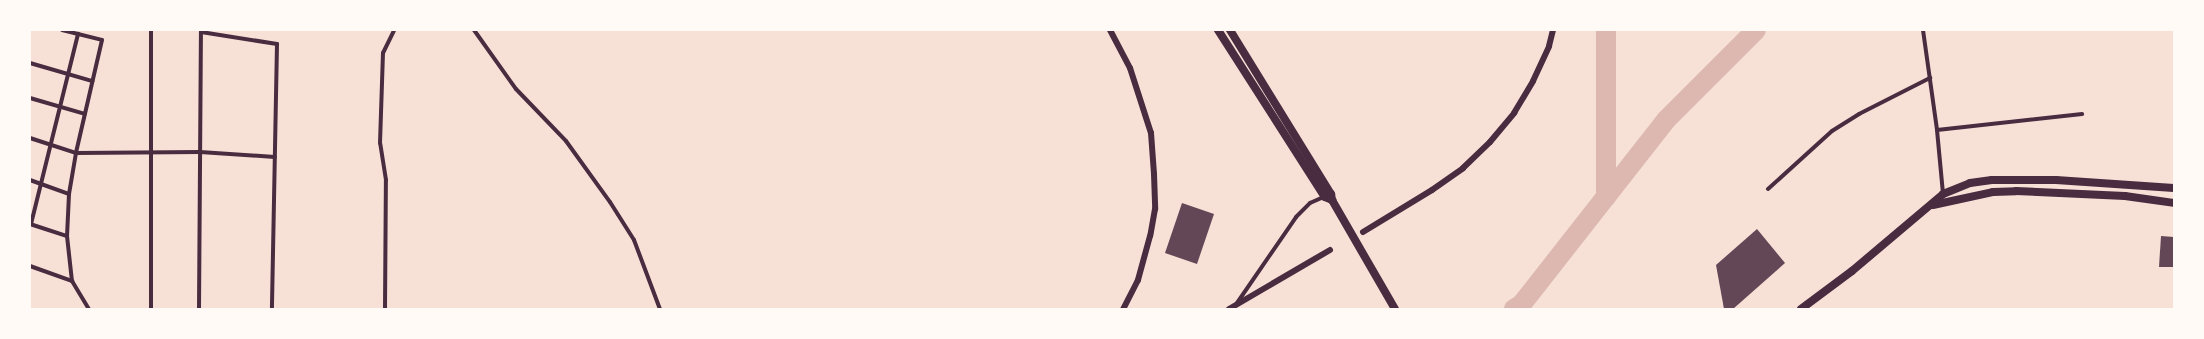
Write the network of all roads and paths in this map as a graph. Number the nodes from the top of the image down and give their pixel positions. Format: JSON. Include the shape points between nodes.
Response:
{"nodes":[{"id":1,"x":62,"y":30,"type":"edge"},
{"id":2,"x":150,"y":30,"type":"edge"},
{"id":3,"x":394,"y":30,"type":"edge"},
{"id":4,"x":474,"y":30,"type":"edge"},
{"id":5,"x":1110,"y":30,"type":"edge"},
{"id":6,"x":1218,"y":30,"type":"edge"},
{"id":7,"x":1230,"y":30,"type":"edge"},
{"id":8,"x":1553,"y":30,"type":"edge"},
{"id":9,"x":1923,"y":30,"type":"edge"},
{"id":10,"x":78,"y":34,"type":"junction"},
{"id":11,"x":30,"y":63,"type":"edge"},
{"id":12,"x":67,"y":74,"type":"junction"},
{"id":13,"x":1930,"y":78,"type":"junction"},
{"id":14,"x":92,"y":80,"type":"junction"},
{"id":15,"x":30,"y":98,"type":"edge"},
{"id":16,"x":59,"y":107,"type":"junction"},
{"id":17,"x":85,"y":114,"type":"junction"},
{"id":18,"x":2082,"y":114,"type":"dead end"},
{"id":19,"x":1937,"y":130,"type":"junction"},
{"id":20,"x":30,"y":138,"type":"edge"},
{"id":21,"x":49,"y":144,"type":"junction"},
{"id":22,"x":200,"y":152,"type":"junction"},
{"id":23,"x":76,"y":153,"type":"junction"},
{"id":24,"x":150,"y":153,"type":"junction"},
{"id":25,"x":275,"y":157,"type":"junction"},
{"id":26,"x":30,"y":180,"type":"edge"},
{"id":27,"x":40,"y":184,"type":"junction"},
{"id":28,"x":2174,"y":188,"type":"edge"},
{"id":29,"x":1768,"y":189,"type":"dead end"},
{"id":30,"x":69,"y":194,"type":"junction"},
{"id":31,"x":1943,"y":194,"type":"junction"},
{"id":32,"x":1329,"y":197,"type":"junction"},
{"id":33,"x":1945,"y":202,"type":"junction"},
{"id":34,"x":2174,"y":203,"type":"edge"},
{"id":35,"x":1932,"y":205,"type":"junction"},
{"id":36,"x":30,"y":224,"type":"edge"},
{"id":37,"x":1363,"y":232,"type":"dead end"},
{"id":38,"x":67,"y":236,"type":"junction"},
{"id":39,"x":1330,"y":250,"type":"dead end"},
{"id":40,"x":30,"y":266,"type":"edge"},
{"id":41,"x":72,"y":281,"type":"junction"},
{"id":42,"x":1237,"y":303,"type":"junction"},
{"id":43,"x":89,"y":309,"type":"edge"},
{"id":44,"x":151,"y":309,"type":"edge"},
{"id":45,"x":199,"y":309,"type":"edge"},
{"id":46,"x":272,"y":309,"type":"edge"},
{"id":47,"x":385,"y":309,"type":"edge"},
{"id":48,"x":660,"y":309,"type":"edge"},
{"id":49,"x":1123,"y":309,"type":"edge"},
{"id":50,"x":1229,"y":309,"type":"edge"},
{"id":51,"x":1396,"y":309,"type":"edge"},
{"id":52,"x":1801,"y":309,"type":"edge"}],
"edges":[{"from":1,"to":10,"type":"street"},
{"from":2,"to":24,"type":"street"},
{"from":3,"to":47,"type":"street","via":[[383,53],[380,128],[386,180]]},
{"from":4,"to":48,"type":"street","via":[[516,89],[566,141],[610,202],[634,240]]},
{"from":5,"to":49,"type":"main road","via":[[1130,68],[1151,133],[1154,174],[1155,209],[1150,236],[1138,280]]},
{"from":6,"to":32,"type":"highway"},
{"from":7,"to":32,"type":"highway"},
{"from":8,"to":37,"type":"main road","via":[[1533,81],[1514,113],[1490,142],[1463,168],[1432,190]]},
{"from":9,"to":13,"type":"street"},
{"from":10,"to":12,"type":"street"},
{"from":10,"to":14,"type":"street","via":[[102,40]]},
{"from":11,"to":12,"type":"street"},
{"from":12,"to":14,"type":"street"},
{"from":12,"to":16,"type":"street"},
{"from":13,"to":19,"type":"street"},
{"from":13,"to":29,"type":"street","via":[[1838,126]]},
{"from":14,"to":17,"type":"street"},
{"from":15,"to":16,"type":"street"},
{"from":16,"to":17,"type":"street"},
{"from":16,"to":21,"type":"street"},
{"from":17,"to":23,"type":"street"},
{"from":18,"to":19,"type":"street"},
{"from":19,"to":31,"type":"street"},
{"from":20,"to":21,"type":"street"},
{"from":21,"to":23,"type":"street"},
{"from":21,"to":27,"type":"street"},
{"from":22,"to":24,"type":"street"},
{"from":22,"to":25,"type":"street"},
{"from":22,"to":25,"type":"street","via":[[201,32],[277,44]]},
{"from":22,"to":45,"type":"street"},
{"from":23,"to":24,"type":"street"},
{"from":23,"to":30,"type":"street"},
{"from":24,"to":44,"type":"street"},
{"from":25,"to":46,"type":"street"},
{"from":26,"to":27,"type":"street"},
{"from":27,"to":30,"type":"street"},
{"from":27,"to":36,"type":"street"},
{"from":28,"to":31,"type":"highway","via":[[2056,180],[1999,180],[1970,183]]},
{"from":30,"to":38,"type":"street"},
{"from":31,"to":33,"type":"street"},
{"from":31,"to":35,"type":"highway"},
{"from":32,"to":42,"type":"street","via":[[1310,203],[1296,217]]},
{"from":32,"to":51,"type":"highway"},
{"from":33,"to":34,"type":"highway","via":[[1986,193],[2016,191],[2125,196]]},
{"from":33,"to":35,"type":"highway"},
{"from":35,"to":52,"type":"highway"},
{"from":36,"to":38,"type":"street"},
{"from":38,"to":41,"type":"street"},
{"from":39,"to":42,"type":"main road"},
{"from":40,"to":41,"type":"street"},
{"from":41,"to":43,"type":"street"},
{"from":42,"to":50,"type":"main road"}]}
